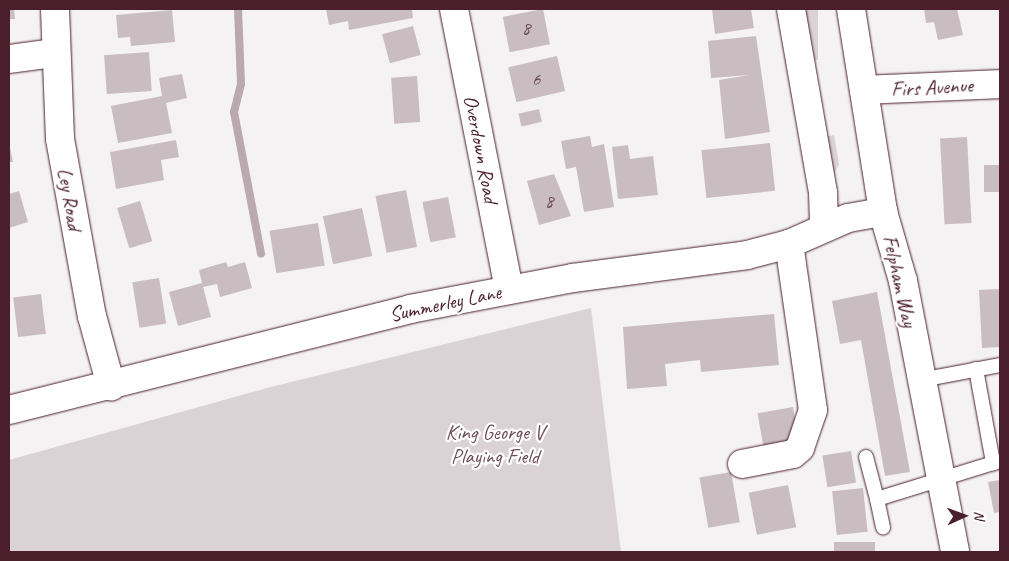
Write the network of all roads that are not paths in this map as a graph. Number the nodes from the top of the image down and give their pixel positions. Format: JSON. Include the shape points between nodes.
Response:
{"nodes":[{"id":1,"x":55,"y":9,"type":"edge"},
{"id":2,"x":454,"y":9,"type":"edge"},
{"id":3,"x":791,"y":9,"type":"edge"},
{"id":4,"x":851,"y":9,"type":"edge"},
{"id":5,"x":54,"y":53,"type":"junction"},
{"id":6,"x":9,"y":59,"type":"edge"},
{"id":7,"x":1000,"y":84,"type":"edge"},
{"id":8,"x":864,"y":90,"type":"junction"},
{"id":9,"x":883,"y":212,"type":"junction"},
{"id":10,"x":824,"y":226,"type":"junction"},
{"id":11,"x":789,"y":244,"type":"junction"},
{"id":12,"x":509,"y":290,"type":"junction"},
{"id":13,"x":1000,"y":365,"type":"edge"},
{"id":14,"x":976,"y":369,"type":"junction"},
{"id":15,"x":921,"y":380,"type":"junction"},
{"id":16,"x":111,"y":386,"type":"junction"},
{"id":17,"x":9,"y":410,"type":"edge"},
{"id":18,"x":866,"y":457,"type":"dead end"},
{"id":19,"x":996,"y":462,"type":"edge"},
{"id":20,"x":742,"y":464,"type":"dead end"},
{"id":21,"x":940,"y":478,"type":"junction"},
{"id":22,"x":877,"y":499,"type":"junction"},
{"id":23,"x":883,"y":527,"type":"dead end"},
{"id":24,"x":955,"y":552,"type":"edge"}],
"edges":[{"from":1,"to":5,"type":"street","name":"Ley Road"},
{"from":2,"to":12,"type":"street","name":"Overdown Road"},
{"from":3,"to":10,"type":"street","via":[[823,193]]},
{"from":4,"to":8,"type":"street","name":"Felpham Way"},
{"from":5,"to":6,"type":"street"},
{"from":5,"to":16,"type":"street","name":"Ley Road","via":[[71,208]]},
{"from":7,"to":8,"type":"street","name":"Firs Avenue"},
{"from":8,"to":9,"type":"street","name":"Felpham Way"},
{"from":9,"to":10,"type":"street","name":"Summerley Lane"},
{"from":9,"to":15,"type":"street","name":"Felpham Way","via":[[903,281]]},
{"from":10,"to":11,"type":"street","name":"Summerley Lane"},
{"from":11,"to":12,"type":"street","name":"Summerley Lane","via":[[747,256]]},
{"from":11,"to":20,"type":"street","via":[[813,410],[800,448],[793,454]]},
{"from":12,"to":16,"type":"street","name":"Summerley Lane","via":[[410,308]]},
{"from":13,"to":14,"type":"lane"},
{"from":14,"to":15,"type":"lane"},
{"from":14,"to":19,"type":"lane"},
{"from":15,"to":21,"type":"street","name":"Felpham Way"},
{"from":16,"to":17,"type":"street","name":"Summerley Lane"},
{"from":18,"to":22,"type":"lane"},
{"from":19,"to":21,"type":"lane"},
{"from":21,"to":22,"type":"lane"},
{"from":21,"to":24,"type":"street","name":"Felpham Way"},
{"from":22,"to":23,"type":"lane"}]}
